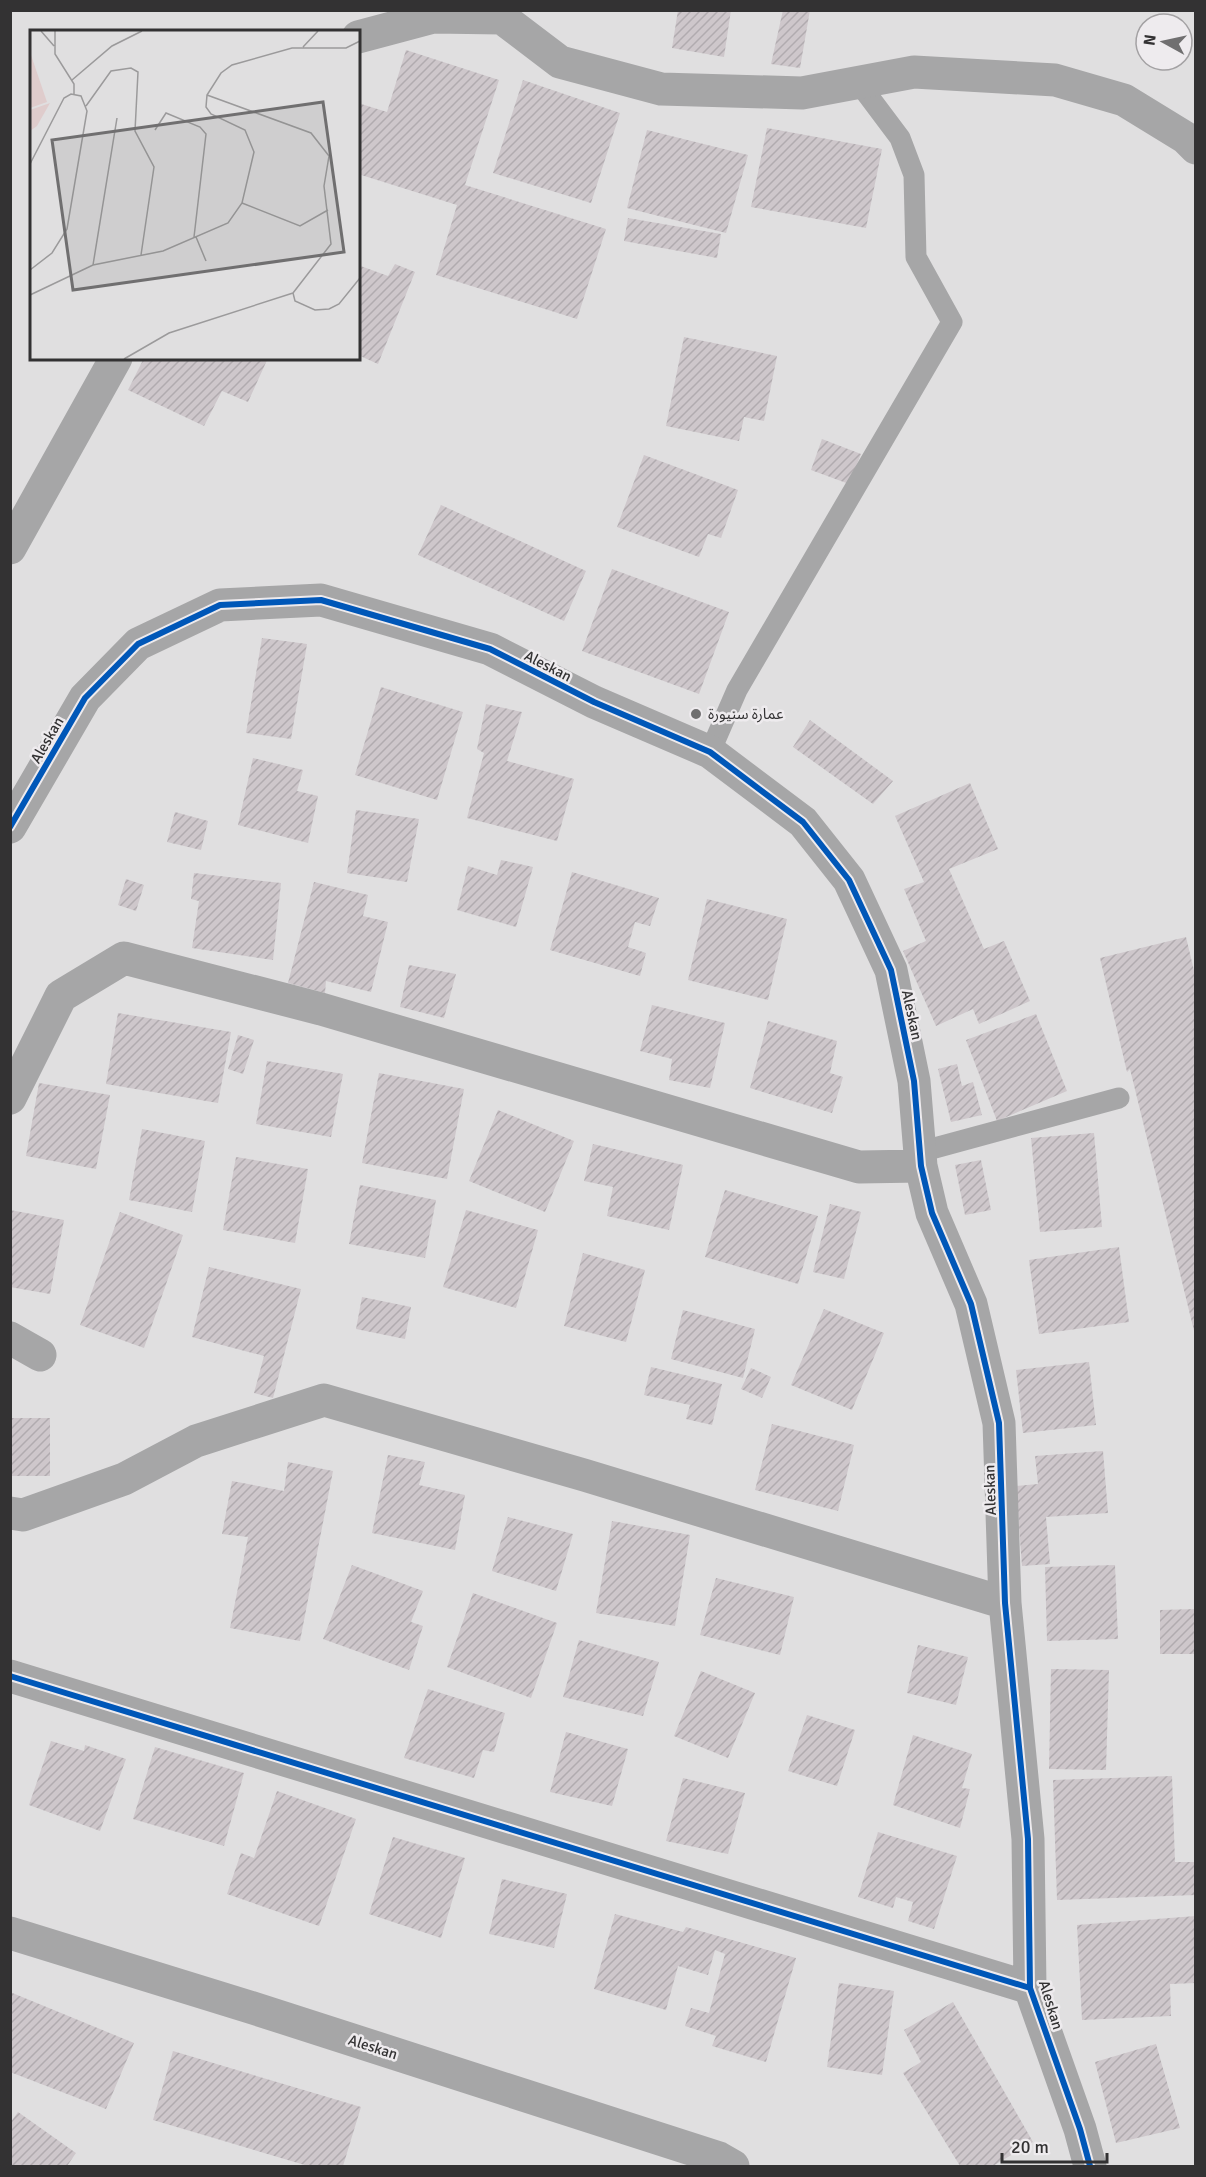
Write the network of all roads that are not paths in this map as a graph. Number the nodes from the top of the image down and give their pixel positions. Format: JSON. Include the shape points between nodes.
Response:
{"nodes":[{"id":1,"x":360,"y":36,"type":"edge"},
{"id":2,"x":858,"y":82,"type":"junction"},
{"id":3,"x":1196,"y":148,"type":"edge"},
{"id":4,"x":115,"y":360,"type":"edge"},
{"id":5,"x":10,"y":548,"type":"edge"},
{"id":6,"x":710,"y":752,"type":"junction"},
{"id":7,"x":10,"y":827,"type":"edge"},
{"id":8,"x":10,"y":1098,"type":"edge"},
{"id":9,"x":1119,"y":1098,"type":"dead end"},
{"id":10,"x":921,"y":1159,"type":"junction"},
{"id":11,"x":10,"y":1338,"type":"edge"},
{"id":12,"x":40,"y":1355,"type":"dead end"},
{"id":13,"x":10,"y":1513,"type":"edge"},
{"id":14,"x":1005,"y":1604,"type":"junction"},
{"id":15,"x":10,"y":1676,"type":"edge"},
{"id":16,"x":10,"y":1933,"type":"edge"},
{"id":17,"x":1030,"y":1988,"type":"junction"},
{"id":18,"x":733,"y":2166,"type":"edge"},
{"id":19,"x":1090,"y":2166,"type":"edge"}],
"edges":[{"from":1,"to":2,"type":"street","via":[[433,16],[502,18],[560,62],[661,89],[802,93]]},
{"from":2,"to":3,"type":"street","via":[[914,72],[1055,80],[1124,100]]},
{"from":2,"to":6,"type":"lane","via":[[900,138],[914,175],[916,256],[952,322],[737,690]]},
{"from":4,"to":5,"type":"street"},
{"from":6,"to":7,"type":"street","name":"Aleskan","via":[[594,702],[490,649],[321,600],[220,605],[138,644],[85,698]]},
{"from":6,"to":10,"type":"street","name":"Aleskan","via":[[803,822],[849,880],[891,970],[914,1081]]},
{"from":8,"to":10,"type":"street","via":[[61,996],[124,958],[321,1009],[860,1167]]},
{"from":9,"to":10,"type":"lane"},
{"from":10,"to":14,"type":"street","name":"Aleskan","via":[[932,1213],[971,1304],[999,1423]]},
{"from":11,"to":12,"type":"street"},
{"from":13,"to":14,"type":"street","via":[[23,1515],[124,1479],[196,1441],[324,1400]]},
{"from":14,"to":17,"type":"street","name":"Aleskan","via":[[1028,1839]]},
{"from":15,"to":17,"type":"street"},
{"from":16,"to":18,"type":"street","name":"Aleskan","via":[[719,2158]]},
{"from":17,"to":19,"type":"street","name":"Aleskan"}]}
